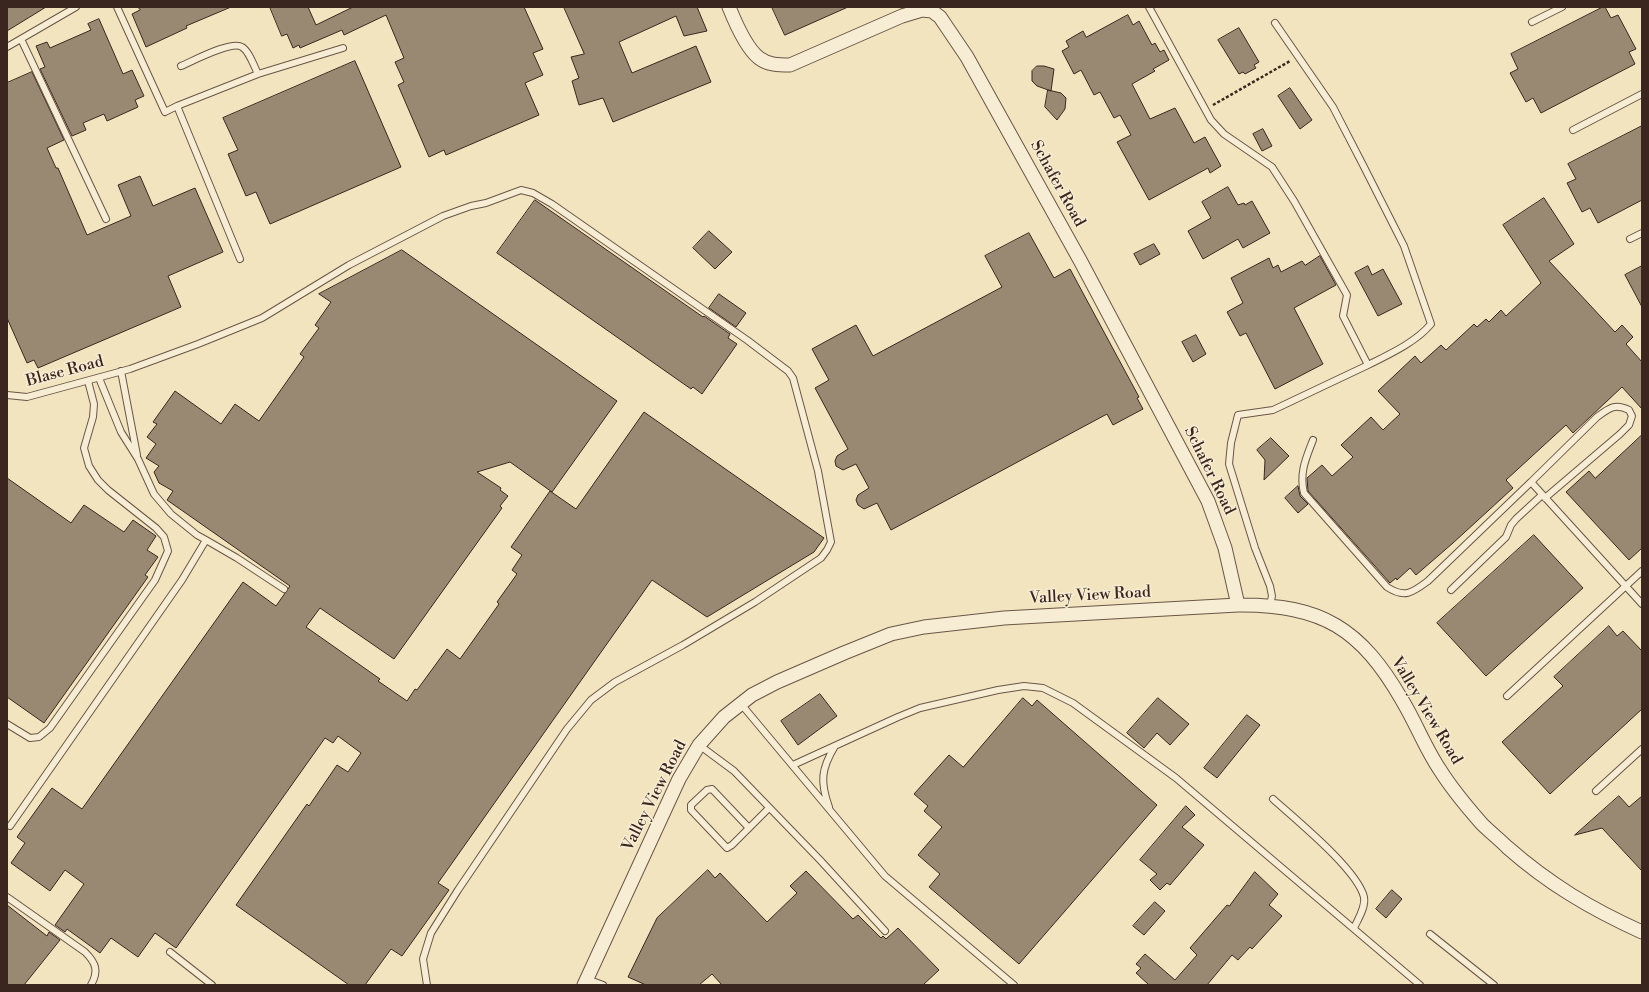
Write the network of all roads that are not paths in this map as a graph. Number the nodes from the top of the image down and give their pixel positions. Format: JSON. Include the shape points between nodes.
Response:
{"nodes":[{"id":1,"x":76,"y":7,"type":"edge"},
{"id":2,"x":117,"y":7,"type":"edge"},
{"id":3,"x":729,"y":7,"type":"edge"},
{"id":4,"x":1149,"y":7,"type":"edge"},
{"id":5,"x":1562,"y":7,"type":"edge"},
{"id":6,"x":925,"y":8,"type":"edge"},
{"id":7,"x":1532,"y":22,"type":"dead end"},
{"id":8,"x":1275,"y":23,"type":"dead end"},
{"id":9,"x":22,"y":39,"type":"junction"},
{"id":10,"x":7,"y":47,"type":"edge"},
{"id":11,"x":343,"y":48,"type":"dead end"},
{"id":12,"x":181,"y":66,"type":"dead end"},
{"id":13,"x":258,"y":74,"type":"junction"},
{"id":14,"x":1642,"y":94,"type":"edge"},
{"id":15,"x":178,"y":106,"type":"junction"},
{"id":16,"x":1572,"y":130,"type":"dead end"},
{"id":17,"x":106,"y":219,"type":"dead end"},
{"id":18,"x":1642,"y":233,"type":"edge"},
{"id":19,"x":1630,"y":239,"type":"dead end"},
{"id":20,"x":240,"y":260,"type":"dead end"},
{"id":21,"x":1368,"y":365,"type":"junction"},
{"id":22,"x":121,"y":371,"type":"junction"},
{"id":23,"x":99,"y":378,"type":"junction"},
{"id":24,"x":88,"y":381,"type":"junction"},
{"id":25,"x":7,"y":395,"type":"edge"},
{"id":26,"x":1313,"y":440,"type":"dead end"},
{"id":27,"x":138,"y":459,"type":"junction"},
{"id":28,"x":1530,"y":482,"type":"junction"},
{"id":29,"x":1544,"y":497,"type":"junction"},
{"id":30,"x":206,"y":540,"type":"junction"},
{"id":31,"x":1642,"y":570,"type":"edge"},
{"id":32,"x":1626,"y":586,"type":"junction"},
{"id":33,"x":284,"y":589,"type":"dead end"},
{"id":34,"x":1451,"y":590,"type":"dead end"},
{"id":35,"x":1642,"y":604,"type":"edge"},
{"id":36,"x":1238,"y":605,"type":"junction"},
{"id":37,"x":1270,"y":605,"type":"junction"},
{"id":38,"x":1507,"y":696,"type":"dead end"},
{"id":39,"x":741,"y":704,"type":"junction"},
{"id":40,"x":7,"y":724,"type":"edge"},
{"id":41,"x":699,"y":745,"type":"junction"},
{"id":42,"x":836,"y":745,"type":"junction"},
{"id":43,"x":1642,"y":749,"type":"edge"},
{"id":44,"x":793,"y":765,"type":"junction"},
{"id":45,"x":1596,"y":791,"type":"dead end"},
{"id":46,"x":1273,"y":799,"type":"dead end"},
{"id":47,"x":769,"y":808,"type":"junction"},
{"id":48,"x":831,"y":812,"type":"junction"},
{"id":49,"x":10,"y":826,"type":"dead end"},
{"id":50,"x":749,"y":828,"type":"junction"},
{"id":51,"x":7,"y":897,"type":"edge"},
{"id":52,"x":1354,"y":928,"type":"junction"},
{"id":53,"x":884,"y":931,"type":"dead end"},
{"id":54,"x":1642,"y":932,"type":"edge"},
{"id":55,"x":1430,"y":934,"type":"dead end"},
{"id":56,"x":170,"y":952,"type":"dead end"},
{"id":57,"x":586,"y":982,"type":"edge"},
{"id":58,"x":91,"y":985,"type":"edge"},
{"id":59,"x":212,"y":985,"type":"edge"},
{"id":60,"x":427,"y":985,"type":"edge"},
{"id":61,"x":603,"y":985,"type":"edge"},
{"id":62,"x":1014,"y":985,"type":"edge"},
{"id":63,"x":1420,"y":985,"type":"edge"},
{"id":64,"x":1494,"y":985,"type":"edge"}],
"edges":[{"from":1,"to":9,"type":"lane"},
{"from":2,"to":15,"type":"lane","via":[[165,112]]},
{"from":3,"to":6,"type":"street","name":"Schafer Road","via":[[744,40],[759,58],[775,65],[790,65]]},
{"from":4,"to":21,"type":"lane","via":[[1211,120],[1224,134],[1272,167],[1294,201],[1347,295],[1343,316]]},
{"from":5,"to":7,"type":"lane"},
{"from":6,"to":36,"type":"street","name":"Schafer Road","via":[[940,17],[968,57],[1085,269],[1208,501],[1225,548]]},
{"from":8,"to":21,"type":"lane","via":[[1333,107],[1404,246],[1431,324],[1396,350]]},
{"from":9,"to":10,"type":"lane"},
{"from":9,"to":17,"type":"lane"},
{"from":11,"to":13,"type":"lane"},
{"from":12,"to":13,"type":"lane","via":[[231,45],[240,45]]},
{"from":13,"to":15,"type":"lane"},
{"from":14,"to":16,"type":"lane"},
{"from":15,"to":20,"type":"lane"},
{"from":18,"to":19,"type":"lane"},
{"from":21,"to":37,"type":"lane","via":[[1273,410],[1238,415],[1229,464],[1255,548],[1270,586]]},
{"from":22,"to":23,"type":"lane","name":"Blase Road"},
{"from":22,"to":27,"type":"lane"},
{"from":22,"to":60,"type":"lane","name":"Blase Road","via":[[262,318],[349,265],[443,216],[521,190],[533,193],[565,213],[748,340],[788,371],[793,378],[827,512],[831,542],[827,550],[821,558],[756,602],[615,682],[591,700],[566,729],[431,933],[423,959]]},
{"from":23,"to":24,"type":"lane","name":"Blase Road"},
{"from":23,"to":27,"type":"lane","via":[[121,432]]},
{"from":24,"to":25,"type":"lane","name":"Blase Road","via":[[27,397]]},
{"from":24,"to":40,"type":"lane","via":[[94,404],[84,448],[89,466],[108,490],[156,528],[164,537],[168,551],[155,580],[50,728],[39,737],[30,738]]},
{"from":26,"to":28,"type":"lane","via":[[1304,462],[1301,482],[1304,493],[1387,587],[1396,593],[1414,591],[1428,580]]},
{"from":27,"to":30,"type":"lane","via":[[154,494],[161,503],[180,522]]},
{"from":28,"to":29,"type":"lane"},
{"from":28,"to":29,"type":"lane","via":[[1608,409],[1620,406],[1629,410],[1632,416],[1620,434]]},
{"from":29,"to":32,"type":"lane"},
{"from":29,"to":34,"type":"lane","via":[[1516,519],[1506,537]]},
{"from":30,"to":33,"type":"lane"},
{"from":30,"to":49,"type":"lane","via":[[182,580]]},
{"from":31,"to":32,"type":"lane"},
{"from":32,"to":35,"type":"lane"},
{"from":32,"to":38,"type":"lane"},
{"from":36,"to":37,"type":"street","name":"Valley View Road"},
{"from":36,"to":39,"type":"street","name":"Valley View Road","via":[[1004,618],[924,627],[891,634],[844,653],[777,682]]},
{"from":37,"to":54,"type":"street","name":"Valley View Road","via":[[1302,610],[1332,623],[1358,641],[1378,662],[1402,700],[1439,769],[1483,825],[1546,878],[1578,900]]},
{"from":39,"to":41,"type":"street","name":"Valley View Road","via":[[724,717]]},
{"from":39,"to":44,"type":"lane"},
{"from":41,"to":47,"type":"lane","via":[[726,764]]},
{"from":41,"to":57,"type":"street","name":"Valley View Road","via":[[679,779]]},
{"from":42,"to":44,"type":"lane"},
{"from":42,"to":48,"type":"lane","via":[[824,767],[824,789]]},
{"from":42,"to":52,"type":"lane","via":[[920,708],[998,690],[1024,686],[1043,688],[1073,703],[1176,778]]},
{"from":43,"to":45,"type":"lane"},
{"from":44,"to":48,"type":"lane"},
{"from":46,"to":52,"type":"lane","via":[[1347,868],[1358,884],[1364,898],[1363,908]]},
{"from":47,"to":50,"type":"lane"},
{"from":47,"to":53,"type":"lane"},
{"from":48,"to":62,"type":"lane","via":[[885,876]]},
{"from":50,"to":50,"type":"lane","via":[[727,848],[691,810],[691,805],[707,790],[712,789]]},
{"from":51,"to":58,"type":"lane","via":[[85,952],[96,967],[97,974]]},
{"from":52,"to":63,"type":"lane"},
{"from":55,"to":64,"type":"lane"},
{"from":56,"to":59,"type":"lane"},
{"from":57,"to":61,"type":"lane"}]}
